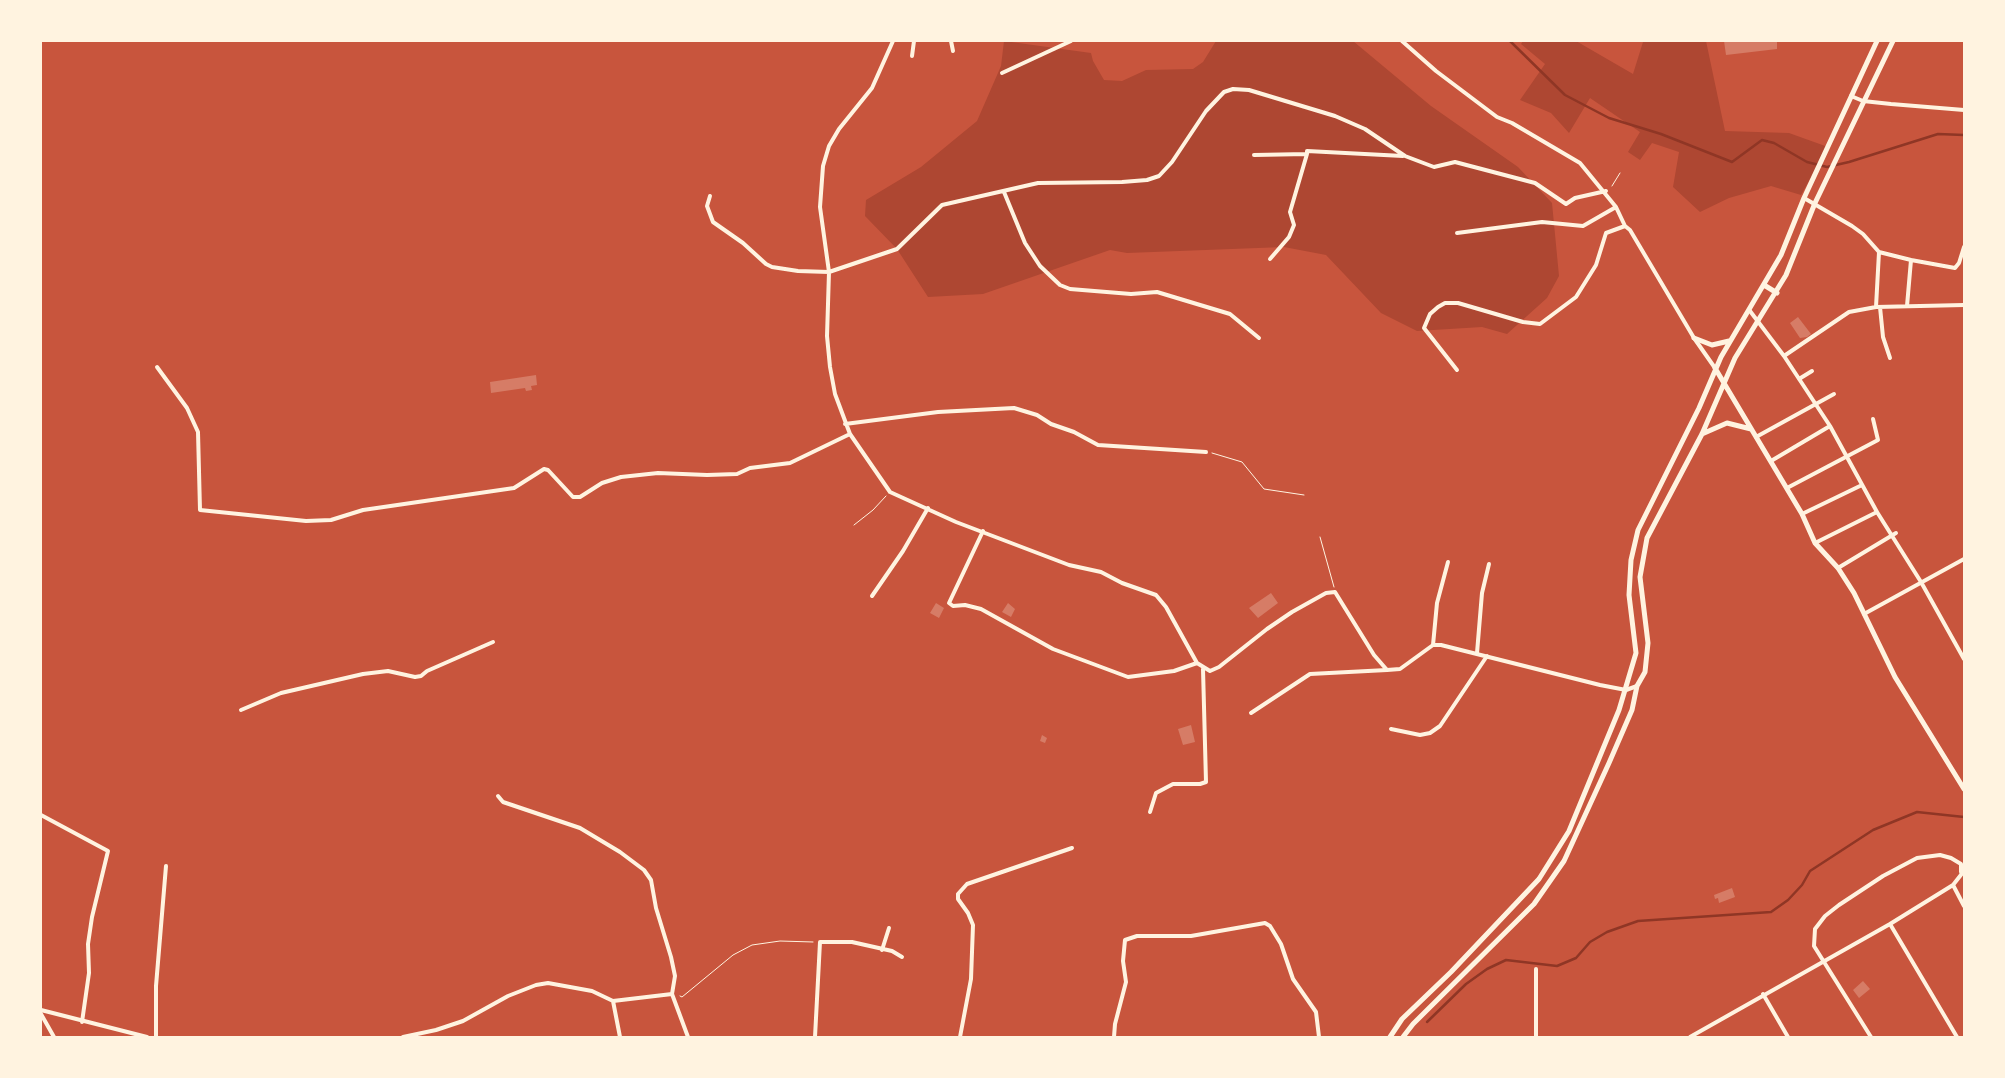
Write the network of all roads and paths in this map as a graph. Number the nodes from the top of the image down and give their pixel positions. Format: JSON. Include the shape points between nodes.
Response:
{"nodes":[{"id":1,"x":893,"y":41,"type":"edge"},
{"id":2,"x":914,"y":41,"type":"edge"},
{"id":3,"x":951,"y":41,"type":"edge"},
{"id":4,"x":1071,"y":41,"type":"edge"},
{"id":5,"x":1402,"y":41,"type":"edge"},
{"id":6,"x":1877,"y":41,"type":"edge"},
{"id":7,"x":1893,"y":41,"type":"edge"},
{"id":8,"x":953,"y":51,"type":"dead end"},
{"id":9,"x":912,"y":56,"type":"dead end"},
{"id":10,"x":1002,"y":73,"type":"dead end"},
{"id":11,"x":1851,"y":96,"type":"junction"},
{"id":12,"x":1863,"y":101,"type":"junction"},
{"id":13,"x":1964,"y":110,"type":"edge"},
{"id":14,"x":1307,"y":154,"type":"junction"},
{"id":15,"x":1254,"y":156,"type":"dead end"},
{"id":16,"x":1405,"y":156,"type":"junction"},
{"id":17,"x":1620,"y":173,"type":"dead end"},
{"id":18,"x":1004,"y":192,"type":"junction"},
{"id":19,"x":1606,"y":192,"type":"junction"},
{"id":20,"x":710,"y":196,"type":"dead end"},
{"id":21,"x":1804,"y":198,"type":"junction"},
{"id":22,"x":1815,"y":203,"type":"junction"},
{"id":23,"x":1616,"y":207,"type":"junction"},
{"id":24,"x":1624,"y":226,"type":"junction"},
{"id":25,"x":1457,"y":233,"type":"dead end"},
{"id":26,"x":1964,"y":247,"type":"edge"},
{"id":27,"x":1879,"y":252,"type":"junction"},
{"id":28,"x":1270,"y":259,"type":"dead end"},
{"id":29,"x":1911,"y":260,"type":"junction"},
{"id":30,"x":829,"y":272,"type":"junction"},
{"id":31,"x":1764,"y":285,"type":"junction"},
{"id":32,"x":1776,"y":293,"type":"junction"},
{"id":33,"x":1964,"y":305,"type":"edge"},
{"id":34,"x":1907,"y":306,"type":"junction"},
{"id":35,"x":1878,"y":307,"type":"junction"},
{"id":36,"x":1750,"y":311,"type":"junction"},
{"id":37,"x":1758,"y":320,"type":"junction"},
{"id":38,"x":1259,"y":338,"type":"dead end"},
{"id":39,"x":1694,"y":338,"type":"junction"},
{"id":40,"x":1729,"y":341,"type":"junction"},
{"id":41,"x":1784,"y":356,"type":"junction"},
{"id":42,"x":1890,"y":358,"type":"dead end"},
{"id":43,"x":157,"y":367,"type":"dead end"},
{"id":44,"x":1715,"y":368,"type":"junction"},
{"id":45,"x":1457,"y":370,"type":"dead end"},
{"id":46,"x":1812,"y":371,"type":"dead end"},
{"id":47,"x":1799,"y":379,"type":"junction"},
{"id":48,"x":1724,"y":384,"type":"junction"},
{"id":49,"x":1834,"y":394,"type":"dead end"},
{"id":50,"x":1815,"y":405,"type":"junction"},
{"id":51,"x":1873,"y":419,"type":"dead end"},
{"id":52,"x":845,"y":424,"type":"junction"},
{"id":53,"x":1830,"y":426,"type":"junction"},
{"id":54,"x":1751,"y":429,"type":"junction"},
{"id":55,"x":850,"y":434,"type":"junction"},
{"id":56,"x":1702,"y":434,"type":"junction"},
{"id":57,"x":1756,"y":437,"type":"junction"},
{"id":58,"x":1206,"y":452,"type":"joint"},
{"id":59,"x":1847,"y":456,"type":"junction"},
{"id":60,"x":1771,"y":462,"type":"junction"},
{"id":61,"x":1862,"y":485,"type":"junction"},
{"id":62,"x":1787,"y":488,"type":"junction"},
{"id":63,"x":890,"y":492,"type":"junction"},
{"id":64,"x":1304,"y":495,"type":"dead end"},
{"id":65,"x":928,"y":508,"type":"junction"},
{"id":66,"x":1877,"y":512,"type":"junction"},
{"id":67,"x":1802,"y":514,"type":"junction"},
{"id":68,"x":854,"y":525,"type":"dead end"},
{"id":69,"x":983,"y":531,"type":"junction"},
{"id":70,"x":1894,"y":534,"type":"junction"},
{"id":71,"x":1320,"y":537,"type":"dead end"},
{"id":72,"x":1815,"y":543,"type":"junction"},
{"id":73,"x":1964,"y":559,"type":"edge"},
{"id":74,"x":1448,"y":562,"type":"dead end"},
{"id":75,"x":1489,"y":564,"type":"dead end"},
{"id":76,"x":1838,"y":568,"type":"junction"},
{"id":77,"x":1921,"y":582,"type":"junction"},
{"id":78,"x":1335,"y":592,"type":"junction"},
{"id":79,"x":872,"y":596,"type":"dead end"},
{"id":80,"x":1864,"y":614,"type":"junction"},
{"id":81,"x":493,"y":642,"type":"dead end"},
{"id":82,"x":1433,"y":645,"type":"junction"},
{"id":83,"x":1477,"y":653,"type":"junction"},
{"id":84,"x":1488,"y":656,"type":"junction"},
{"id":85,"x":1964,"y":659,"type":"edge"},
{"id":86,"x":1197,"y":663,"type":"junction"},
{"id":87,"x":1203,"y":668,"type":"junction"},
{"id":88,"x":1387,"y":670,"type":"junction"},
{"id":89,"x":1637,"y":686,"type":"junction"},
{"id":90,"x":1626,"y":690,"type":"junction"},
{"id":91,"x":241,"y":710,"type":"dead end"},
{"id":92,"x":1251,"y":713,"type":"dead end"},
{"id":93,"x":1391,"y":729,"type":"dead end"},
{"id":94,"x":1964,"y":789,"type":"edge"},
{"id":95,"x":498,"y":796,"type":"dead end"},
{"id":96,"x":1150,"y":812,"type":"dead end"},
{"id":97,"x":41,"y":815,"type":"edge"},
{"id":98,"x":1072,"y":848,"type":"dead end"},
{"id":99,"x":166,"y":866,"type":"dead end"},
{"id":100,"x":1963,"y":872,"type":"edge"},
{"id":101,"x":1953,"y":885,"type":"junction"},
{"id":102,"x":1964,"y":906,"type":"edge"},
{"id":103,"x":1890,"y":924,"type":"junction"},
{"id":104,"x":889,"y":928,"type":"dead end"},
{"id":105,"x":820,"y":942,"type":"junction"},
{"id":106,"x":882,"y":950,"type":"junction"},
{"id":107,"x":902,"y":957,"type":"dead end"},
{"id":108,"x":1824,"y":960,"type":"junction"},
{"id":109,"x":1536,"y":969,"type":"dead end"},
{"id":110,"x":672,"y":994,"type":"junction"},
{"id":111,"x":1763,"y":994,"type":"junction"},
{"id":112,"x":614,"y":1001,"type":"junction"},
{"id":113,"x":41,"y":1012,"type":"edge"},
{"id":114,"x":82,"y":1022,"type":"junction"},
{"id":115,"x":1699,"y":1032,"type":"junction"},
{"id":116,"x":54,"y":1037,"type":"edge"},
{"id":117,"x":147,"y":1037,"type":"edge"},
{"id":118,"x":156,"y":1037,"type":"edge"},
{"id":119,"x":403,"y":1037,"type":"edge"},
{"id":120,"x":620,"y":1037,"type":"edge"},
{"id":121,"x":688,"y":1037,"type":"edge"},
{"id":122,"x":815,"y":1037,"type":"edge"},
{"id":123,"x":960,"y":1037,"type":"edge"},
{"id":124,"x":1114,"y":1037,"type":"edge"},
{"id":125,"x":1319,"y":1037,"type":"edge"},
{"id":126,"x":1390,"y":1037,"type":"edge"},
{"id":127,"x":1403,"y":1037,"type":"edge"},
{"id":128,"x":1536,"y":1037,"type":"edge"},
{"id":129,"x":1690,"y":1037,"type":"edge"},
{"id":130,"x":1702,"y":1037,"type":"edge"},
{"id":131,"x":1788,"y":1037,"type":"edge"},
{"id":132,"x":1871,"y":1037,"type":"edge"},
{"id":133,"x":1957,"y":1037,"type":"edge"}],
"edges":[{"from":1,"to":30,"type":"street","via":[[872,88],[833,136],[822,166],[820,207]]},
{"from":2,"to":9,"type":"street"},
{"from":3,"to":8,"type":"street"},
{"from":4,"to":10,"type":"street"},
{"from":5,"to":19,"type":"street","via":[[1497,117],[1580,163]]},
{"from":6,"to":11,"type":"main road"},
{"from":7,"to":12,"type":"main road"},
{"from":11,"to":12,"type":"street"},
{"from":11,"to":21,"type":"main road"},
{"from":12,"to":13,"type":"street"},
{"from":12,"to":22,"type":"main road"},
{"from":14,"to":15,"type":"street"},
{"from":14,"to":16,"type":"street","via":[[1307,151]]},
{"from":14,"to":28,"type":"street","via":[[1290,212],[1294,225],[1289,237]]},
{"from":16,"to":18,"type":"street","via":[[1365,129],[1335,116],[1249,90],[1233,89],[1224,92],[1206,111],[1159,176],[1089,184],[1038,183]]},
{"from":16,"to":19,"type":"street","via":[[1434,167],[1455,162],[1515,176],[1535,183],[1566,204],[1575,198]]},
{"from":17,"to":19,"type":"path"},
{"from":18,"to":30,"type":"street","via":[[942,205],[897,249]]},
{"from":18,"to":38,"type":"street","via":[[1025,244],[1040,266],[1060,285],[1070,289],[1131,294],[1157,292],[1230,314]]},
{"from":19,"to":23,"type":"street"},
{"from":20,"to":30,"type":"street","via":[[707,206],[713,222],[744,243],[766,264],[798,271]]},
{"from":21,"to":22,"type":"street"},
{"from":21,"to":31,"type":"main road","via":[[1781,255]]},
{"from":22,"to":27,"type":"street","via":[[1863,234]]},
{"from":22,"to":32,"type":"main road"},
{"from":23,"to":24,"type":"street"},
{"from":23,"to":25,"type":"street","via":[[1583,226],[1542,222]]},
{"from":24,"to":39,"type":"street","via":[[1630,230]]},
{"from":24,"to":45,"type":"street","via":[[1606,233],[1596,265],[1576,297],[1540,324],[1458,302],[1438,307],[1430,314],[1424,328]]},
{"from":26,"to":29,"type":"street","via":[[1955,268]]},
{"from":27,"to":29,"type":"street"},
{"from":27,"to":35,"type":"street"},
{"from":29,"to":34,"type":"street"},
{"from":30,"to":52,"type":"street","via":[[827,336],[830,367]]},
{"from":31,"to":32,"type":"main road"},
{"from":31,"to":36,"type":"main road"},
{"from":32,"to":37,"type":"main road"},
{"from":33,"to":34,"type":"street"},
{"from":34,"to":35,"type":"street"},
{"from":35,"to":41,"type":"street","via":[[1848,312]]},
{"from":35,"to":42,"type":"street"},
{"from":36,"to":37,"type":"street"},
{"from":36,"to":40,"type":"main road"},
{"from":37,"to":41,"type":"street"},
{"from":37,"to":48,"type":"main road"},
{"from":39,"to":40,"type":"main road","via":[[1712,345]]},
{"from":39,"to":44,"type":"street"},
{"from":40,"to":44,"type":"main road"},
{"from":41,"to":47,"type":"street"},
{"from":43,"to":55,"type":"street","via":[[187,408],[198,432],[200,510],[331,520],[363,510],[514,488],[544,470],[548,470],[573,497],[621,477],[658,473],[737,474],[750,468],[790,463]]},
{"from":44,"to":48,"type":"main road"},
{"from":44,"to":90,"type":"main road","via":[[1699,408],[1638,530],[1631,560],[1629,595],[1636,653]]},
{"from":46,"to":47,"type":"street"},
{"from":47,"to":50,"type":"street"},
{"from":48,"to":54,"type":"main road"},
{"from":48,"to":56,"type":"main road"},
{"from":49,"to":50,"type":"street"},
{"from":50,"to":53,"type":"street"},
{"from":50,"to":57,"type":"street"},
{"from":51,"to":59,"type":"street","via":[[1878,440]]},
{"from":52,"to":55,"type":"street"},
{"from":52,"to":58,"type":"street","via":[[938,412],[1014,408],[1037,415],[1098,445]]},
{"from":53,"to":59,"type":"street"},
{"from":53,"to":60,"type":"street"},
{"from":54,"to":56,"type":"main road","via":[[1727,423]]},
{"from":54,"to":57,"type":"main road"},
{"from":55,"to":63,"type":"street"},
{"from":56,"to":89,"type":"main road","via":[[1647,538],[1640,577],[1647,660]]},
{"from":57,"to":60,"type":"main road"},
{"from":58,"to":64,"type":"path","via":[[1242,462],[1264,489]]},
{"from":59,"to":61,"type":"street"},
{"from":59,"to":62,"type":"street"},
{"from":60,"to":62,"type":"main road"},
{"from":61,"to":66,"type":"street"},
{"from":61,"to":67,"type":"street"},
{"from":62,"to":67,"type":"main road"},
{"from":63,"to":65,"type":"street"},
{"from":63,"to":68,"type":"path"},
{"from":65,"to":69,"type":"street"},
{"from":65,"to":79,"type":"street"},
{"from":66,"to":70,"type":"street"},
{"from":66,"to":72,"type":"street"},
{"from":67,"to":72,"type":"main road"},
{"from":69,"to":86,"type":"street","via":[[1156,595]]},
{"from":69,"to":86,"type":"street","via":[[949,603],[953,606],[982,609],[1053,649],[1128,676],[1174,670]]},
{"from":70,"to":76,"type":"street"},
{"from":70,"to":77,"type":"street"},
{"from":71,"to":78,"type":"path"},
{"from":72,"to":76,"type":"main road"},
{"from":73,"to":77,"type":"street"},
{"from":74,"to":82,"type":"street","via":[[1437,603]]},
{"from":75,"to":83,"type":"street","via":[[1482,593]]},
{"from":76,"to":80,"type":"main road"},
{"from":77,"to":80,"type":"street"},
{"from":77,"to":85,"type":"street"},
{"from":78,"to":87,"type":"street","via":[[1326,593],[1292,612],[1215,670]]},
{"from":78,"to":88,"type":"street"},
{"from":80,"to":94,"type":"main road","via":[[1895,677]]},
{"from":81,"to":91,"type":"street","via":[[415,678],[388,671],[363,674],[281,693]]},
{"from":82,"to":83,"type":"street"},
{"from":82,"to":88,"type":"street","via":[[1400,669]]},
{"from":83,"to":84,"type":"street"},
{"from":84,"to":90,"type":"street"},
{"from":84,"to":93,"type":"street","via":[[1440,726],[1420,735]]},
{"from":86,"to":87,"type":"street"},
{"from":87,"to":96,"type":"street","via":[[1206,782],[1173,784],[1156,793]]},
{"from":88,"to":92,"type":"street","via":[[1310,674]]},
{"from":89,"to":90,"type":"street"},
{"from":89,"to":127,"type":"main road","via":[[1632,710],[1609,763],[1564,861],[1550,883]]},
{"from":90,"to":126,"type":"main road","via":[[1569,831],[1548,866],[1514,908],[1402,1019]]},
{"from":95,"to":110,"type":"street","via":[[503,802],[580,828],[644,870],[651,880],[671,957],[675,976]]},
{"from":97,"to":114,"type":"street","via":[[108,851],[92,917]]},
{"from":98,"to":123,"type":"street","via":[[967,884],[958,894],[973,925],[971,979]]},
{"from":99,"to":118,"type":"street","via":[[156,986]]},
{"from":100,"to":101,"type":"street"},
{"from":100,"to":108,"type":"street","via":[[1961,864],[1951,858],[1929,855],[1883,876],[1825,916],[1816,929],[1814,946]]},
{"from":101,"to":102,"type":"street"},
{"from":101,"to":103,"type":"street"},
{"from":103,"to":108,"type":"street"},
{"from":103,"to":133,"type":"street"},
{"from":104,"to":106,"type":"street"},
{"from":105,"to":106,"type":"street","via":[[852,942]]},
{"from":105,"to":110,"type":"path","via":[[752,945],[733,955],[682,997]]},
{"from":105,"to":122,"type":"street"},
{"from":106,"to":107,"type":"street"},
{"from":108,"to":111,"type":"street"},
{"from":108,"to":132,"type":"street"},
{"from":109,"to":128,"type":"street"},
{"from":110,"to":112,"type":"street"},
{"from":110,"to":121,"type":"street"},
{"from":111,"to":115,"type":"street"},
{"from":111,"to":131,"type":"street"},
{"from":112,"to":119,"type":"street","via":[[573,987],[548,983],[536,985],[508,996],[463,1021]]},
{"from":112,"to":120,"type":"street"},
{"from":113,"to":114,"type":"street"},
{"from":113,"to":116,"type":"street"},
{"from":114,"to":117,"type":"street"},
{"from":115,"to":129,"type":"street"},
{"from":115,"to":130,"type":"street"},
{"from":124,"to":125,"type":"street","via":[[1114,1024],[1126,982],[1125,940],[1137,936],[1192,936],[1266,923],[1286,954],[1293,979],[1316,1012]]}]}
